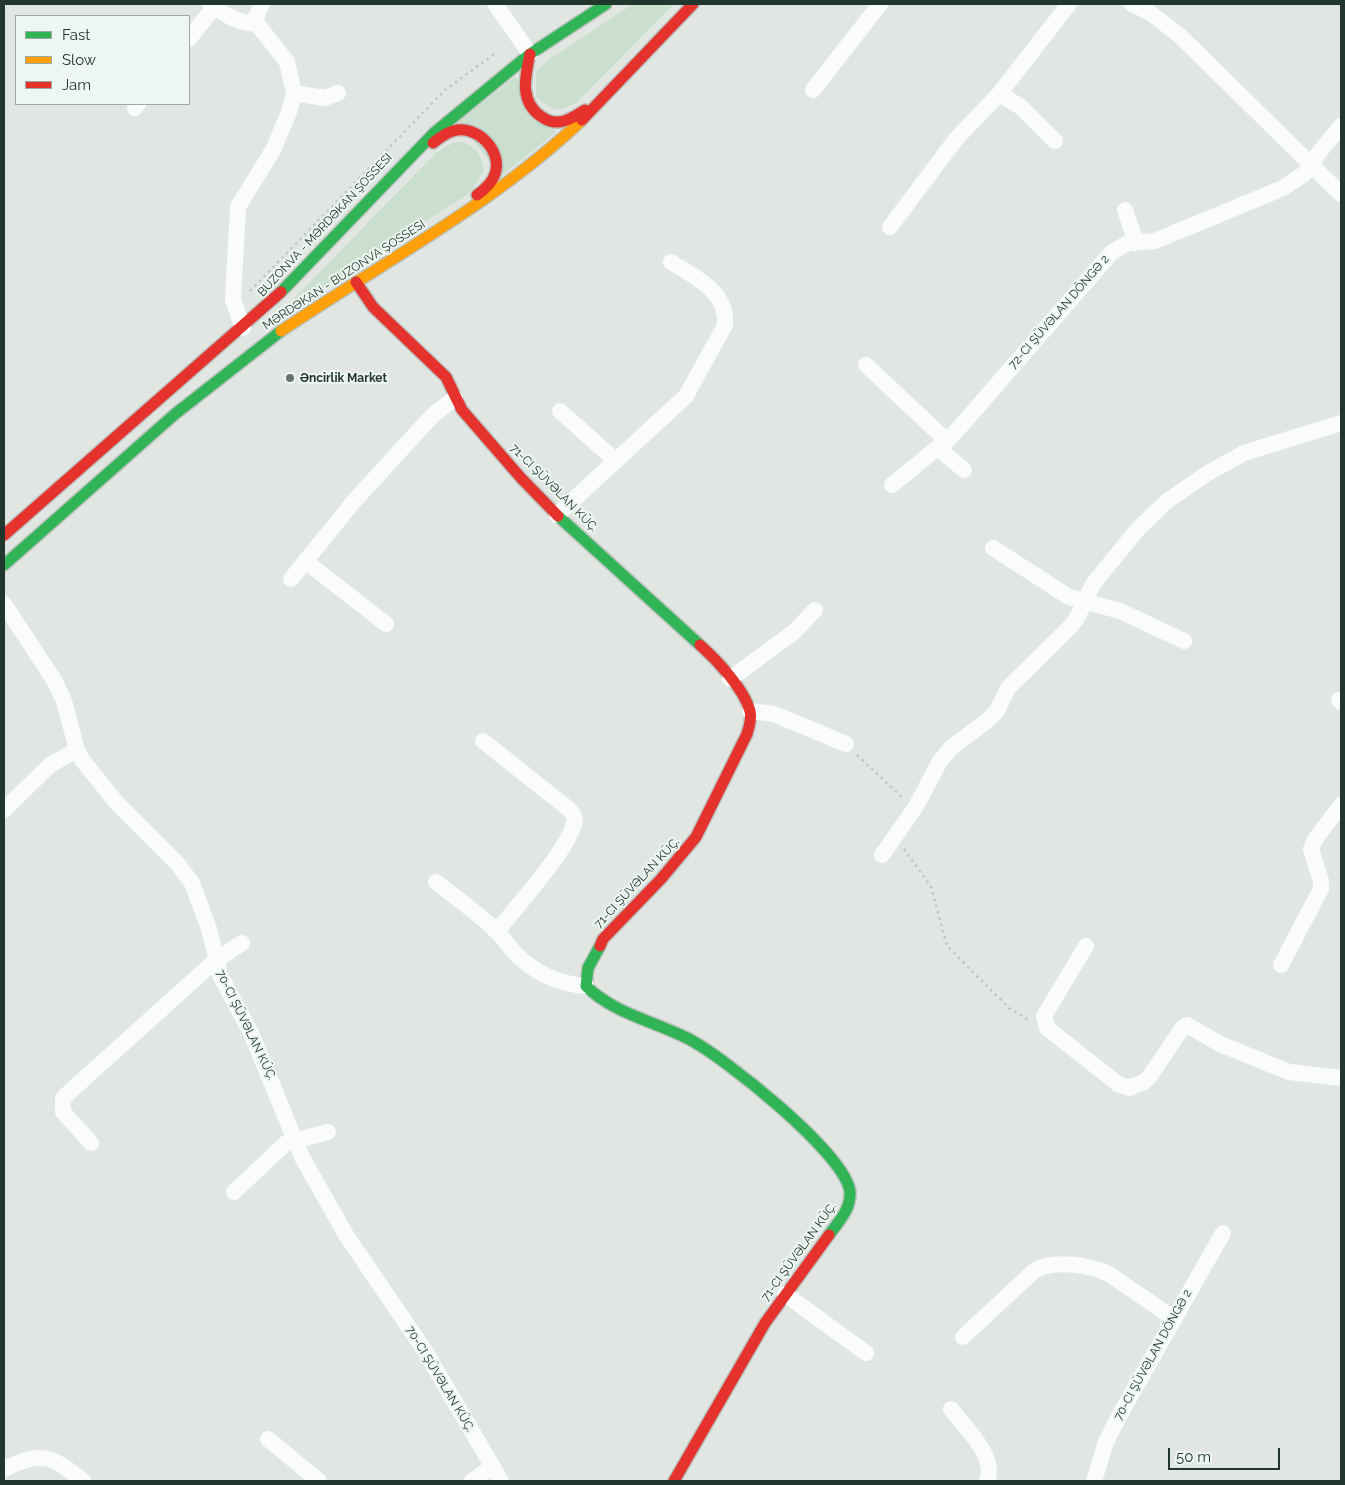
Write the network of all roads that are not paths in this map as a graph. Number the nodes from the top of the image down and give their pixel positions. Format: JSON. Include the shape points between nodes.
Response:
{"nodes":[{"id":1,"x":262,"y":4,"type":"edge"},
{"id":2,"x":495,"y":4,"type":"edge"},
{"id":3,"x":606,"y":4,"type":"edge"},
{"id":4,"x":693,"y":4,"type":"edge"},
{"id":5,"x":880,"y":4,"type":"edge"},
{"id":6,"x":1069,"y":4,"type":"edge"},
{"id":7,"x":1132,"y":4,"type":"edge"},
{"id":8,"x":212,"y":5,"type":"edge"},
{"id":9,"x":257,"y":24,"type":"junction"},
{"id":10,"x":190,"y":38,"type":"edge"},
{"id":11,"x":530,"y":54,"type":"junction"},
{"id":12,"x":812,"y":90,"type":"dead end"},
{"id":13,"x":613,"y":91,"type":"junction"},
{"id":14,"x":294,"y":93,"type":"junction"},
{"id":15,"x":338,"y":93,"type":"dead end"},
{"id":16,"x":999,"y":94,"type":"junction"},
{"id":17,"x":1341,"y":126,"type":"edge"},
{"id":18,"x":1055,"y":140,"type":"dead end"},
{"id":19,"x":1312,"y":165,"type":"junction"},
{"id":20,"x":389,"y":177,"type":"junction"},
{"id":21,"x":1341,"y":194,"type":"edge"},
{"id":22,"x":1125,"y":210,"type":"dead end"},
{"id":23,"x":890,"y":227,"type":"dead end"},
{"id":24,"x":431,"y":234,"type":"junction"},
{"id":25,"x":1136,"y":242,"type":"junction"},
{"id":26,"x":671,"y":262,"type":"dead end"},
{"id":27,"x":356,"y":282,"type":"junction"},
{"id":28,"x":243,"y":328,"type":"junction"},
{"id":29,"x":866,"y":365,"type":"dead end"},
{"id":30,"x":455,"y":398,"type":"junction"},
{"id":31,"x":560,"y":411,"type":"dead end"},
{"id":32,"x":1341,"y":423,"type":"edge"},
{"id":33,"x":942,"y":444,"type":"junction"},
{"id":34,"x":616,"y":460,"type":"junction"},
{"id":35,"x":964,"y":470,"type":"dead end"},
{"id":36,"x":892,"y":485,"type":"dead end"},
{"id":37,"x":557,"y":514,"type":"junction"},
{"id":38,"x":4,"y":535,"type":"edge"},
{"id":39,"x":993,"y":548,"type":"dead end"},
{"id":40,"x":305,"y":562,"type":"junction"},
{"id":41,"x":4,"y":565,"type":"edge"},
{"id":42,"x":291,"y":579,"type":"dead end"},
{"id":43,"x":1084,"y":600,"type":"junction"},
{"id":44,"x":4,"y":604,"type":"edge"},
{"id":45,"x":815,"y":610,"type":"dead end"},
{"id":46,"x":386,"y":624,"type":"dead end"},
{"id":47,"x":1184,"y":640,"type":"dead end"},
{"id":48,"x":730,"y":679,"type":"junction"},
{"id":49,"x":750,"y":711,"type":"junction"},
{"id":50,"x":483,"y":740,"type":"dead end"},
{"id":51,"x":846,"y":744,"type":"road end"},
{"id":52,"x":77,"y":750,"type":"junction"},
{"id":53,"x":1341,"y":805,"type":"edge"},
{"id":54,"x":4,"y":810,"type":"edge"},
{"id":55,"x":882,"y":854,"type":"dead end"},
{"id":56,"x":436,"y":882,"type":"dead end"},
{"id":57,"x":497,"y":931,"type":"junction"},
{"id":58,"x":242,"y":943,"type":"dead end"},
{"id":59,"x":1086,"y":946,"type":"dead end"},
{"id":60,"x":216,"y":960,"type":"junction"},
{"id":61,"x":1281,"y":965,"type":"dead end"},
{"id":62,"x":586,"y":986,"type":"junction"},
{"id":63,"x":1341,"y":1078,"type":"edge"},
{"id":64,"x":328,"y":1132,"type":"dead end"},
{"id":65,"x":294,"y":1140,"type":"junction"},
{"id":66,"x":91,"y":1143,"type":"dead end"},
{"id":67,"x":234,"y":1192,"type":"dead end"},
{"id":68,"x":1223,"y":1233,"type":"dead end"},
{"id":69,"x":785,"y":1294,"type":"junction"},
{"id":70,"x":1173,"y":1318,"type":"junction"},
{"id":71,"x":963,"y":1337,"type":"dead end"},
{"id":72,"x":866,"y":1353,"type":"dead end"},
{"id":73,"x":951,"y":1409,"type":"dead end"},
{"id":74,"x":268,"y":1439,"type":"dead end"},
{"id":75,"x":492,"y":1467,"type":"junction"},
{"id":76,"x":4,"y":1469,"type":"edge"},
{"id":77,"x":83,"y":1481,"type":"edge"},
{"id":78,"x":319,"y":1481,"type":"edge"},
{"id":79,"x":472,"y":1481,"type":"edge"},
{"id":80,"x":502,"y":1481,"type":"edge"},
{"id":81,"x":674,"y":1481,"type":"edge"},
{"id":82,"x":987,"y":1481,"type":"edge"},
{"id":83,"x":1094,"y":1481,"type":"edge"}],
"edges":[{"from":1,"to":9,"type":"street","via":[[256,17]]},
{"from":2,"to":11,"type":"street"},
{"from":3,"to":11,"type":"main road","name":"BUZONVA - MƏRDƏKAN ŞOSSESI"},
{"from":4,"to":13,"type":"main road","name":"MƏRDƏKAN - BUZONVA ŞOSSESI"},
{"from":5,"to":12,"type":"street"},
{"from":6,"to":16,"type":"street"},
{"from":7,"to":19,"type":"street","via":[[1180,35]]},
{"from":8,"to":9,"type":"street","via":[[234,20]]},
{"from":8,"to":10,"type":"street"},
{"from":9,"to":14,"type":"street","via":[[287,62]]},
{"from":11,"to":13,"type":"main road","via":[[525,94],[531,107],[542,118],[564,121]]},
{"from":11,"to":20,"type":"main road","name":"BUZONVA - MƏRDƏKAN ŞOSSESI","via":[[434,132]]},
{"from":13,"to":24,"type":"main road","name":"MƏRDƏKAN - BUZONVA ŞOSSESI","via":[[528,167]]},
{"from":14,"to":15,"type":"street","via":[[324,98]]},
{"from":14,"to":28,"type":"street","via":[[273,150],[238,207],[233,300]]},
{"from":16,"to":18,"type":"street","via":[[1021,107]]},
{"from":16,"to":23,"type":"street","via":[[956,138]]},
{"from":17,"to":19,"type":"street","name":"72-CI ŞÜVƏLAN DÖNGƏ 2"},
{"from":19,"to":21,"type":"street"},
{"from":19,"to":25,"type":"street","name":"72-CI ŞÜVƏLAN DÖNGƏ 2","via":[[1297,181],[1283,188],[1155,241]]},
{"from":20,"to":24,"type":"main road","via":[[443,135],[457,130],[472,132],[493,151],[495,174],[486,188]]},
{"from":20,"to":28,"type":"main road","name":"BUZONVA - MƏRDƏKAN ŞOSSESI","via":[[298,276]]},
{"from":22,"to":25,"type":"street"},
{"from":24,"to":27,"type":"main road","name":"MƏRDƏKAN - BUZONVA ŞOSSESI"},
{"from":25,"to":33,"type":"street","name":"72-CI ŞÜVƏLAN DÖNGƏ 2","via":[[1112,252]]},
{"from":26,"to":34,"type":"street","via":[[712,289],[726,317],[725,325],[686,396]]},
{"from":27,"to":30,"type":"main road","name":"71-CI ŞÜVƏLAN KÜÇ.","via":[[373,307],[446,378]]},
{"from":27,"to":41,"type":"main road","name":"MƏRDƏKAN - BUZONVA ŞOSSESI","via":[[252,352],[166,422]]},
{"from":28,"to":38,"type":"main road","name":"BUZONVA - MƏRDƏKAN ŞOSSESI"},
{"from":29,"to":33,"type":"street"},
{"from":30,"to":37,"type":"main road","name":"71-CI ŞÜVƏLAN KÜÇ.","via":[[508,464]]},
{"from":30,"to":40,"type":"street","via":[[433,415],[355,500]]},
{"from":31,"to":34,"type":"street"},
{"from":32,"to":43,"type":"street","via":[[1244,452],[1167,501],[1137,530]]},
{"from":33,"to":35,"type":"street"},
{"from":33,"to":36,"type":"street","name":"72-CI ŞÜVƏLAN DÖNGƏ 2"},
{"from":34,"to":37,"type":"street"},
{"from":37,"to":48,"type":"main road","name":"71-CI ŞÜVƏLAN KÜÇ.","via":[[705,649]]},
{"from":39,"to":43,"type":"street","via":[[1053,588],[1069,597]]},
{"from":40,"to":42,"type":"street"},
{"from":40,"to":46,"type":"street"},
{"from":43,"to":47,"type":"street","via":[[1120,611]]},
{"from":43,"to":55,"type":"street","via":[[1077,618],[1008,688],[997,710],[940,761],[915,808]]},
{"from":44,"to":52,"type":"street","name":"70-CI ŞÜVƏLAN KÜÇ.","via":[[54,680],[64,701]]},
{"from":45,"to":48,"type":"street","via":[[794,632]]},
{"from":48,"to":49,"type":"main road","name":"71-CI ŞÜVƏLAN KÜÇ."},
{"from":49,"to":51,"type":"street","via":[[774,714]]},
{"from":49,"to":62,"type":"main road","name":"71-CI ŞÜVƏLAN KÜÇ.","via":[[747,734],[696,837],[603,939],[588,968]]},
{"from":50,"to":57,"type":"street","via":[[570,810],[575,822],[558,851]]},
{"from":52,"to":54,"type":"street","via":[[50,765]]},
{"from":52,"to":60,"type":"street","name":"70-CI ŞÜVƏLAN KÜÇ.","via":[[92,776],[186,874],[209,929]]},
{"from":53,"to":61,"type":"street","via":[[1311,848],[1321,889]]},
{"from":56,"to":57,"type":"street"},
{"from":57,"to":62,"type":"street","via":[[515,953],[550,978]]},
{"from":58,"to":60,"type":"street"},
{"from":59,"to":63,"type":"street","via":[[1044,1016],[1045,1023],[1047,1028],[1111,1078],[1129,1088],[1150,1076],[1186,1025],[1220,1044],[1289,1072]]},
{"from":60,"to":65,"type":"street","name":"70-CI ŞÜVƏLAN KÜÇ.","via":[[220,975],[271,1078]]},
{"from":60,"to":66,"type":"street","via":[[63,1098],[63,1112]]},
{"from":62,"to":69,"type":"main road","name":"71-CI ŞÜVƏLAN KÜÇ.","via":[[601,999],[687,1038],[738,1070],[792,1119],[842,1172],[850,1190],[848,1209]]},
{"from":64,"to":65,"type":"street"},
{"from":65,"to":67,"type":"street","via":[[276,1150]]},
{"from":65,"to":75,"type":"street","name":"70-CI ŞÜVƏLAN KÜÇ.","via":[[346,1235],[424,1352]]},
{"from":68,"to":70,"type":"street","name":"70-CI ŞÜVƏLAN DÖNGƏ 2"},
{"from":69,"to":72,"type":"street"},
{"from":69,"to":81,"type":"main road","name":"71-CI ŞÜVƏLAN KÜÇ.","via":[[745,1356]]},
{"from":70,"to":71,"type":"street","via":[[1098,1268],[1049,1264],[1034,1271]]},
{"from":70,"to":83,"type":"street","name":"70-CI ŞÜVƏLAN DÖNGƏ 2","via":[[1106,1442]]},
{"from":73,"to":82,"type":"street","via":[[988,1458],[990,1474]]},
{"from":74,"to":78,"type":"street"},
{"from":75,"to":79,"type":"street"},
{"from":75,"to":80,"type":"street","name":"70-CI ŞÜVƏLAN KÜÇ."},
{"from":76,"to":77,"type":"street","via":[[29,1460],[49,1458]]}]}
